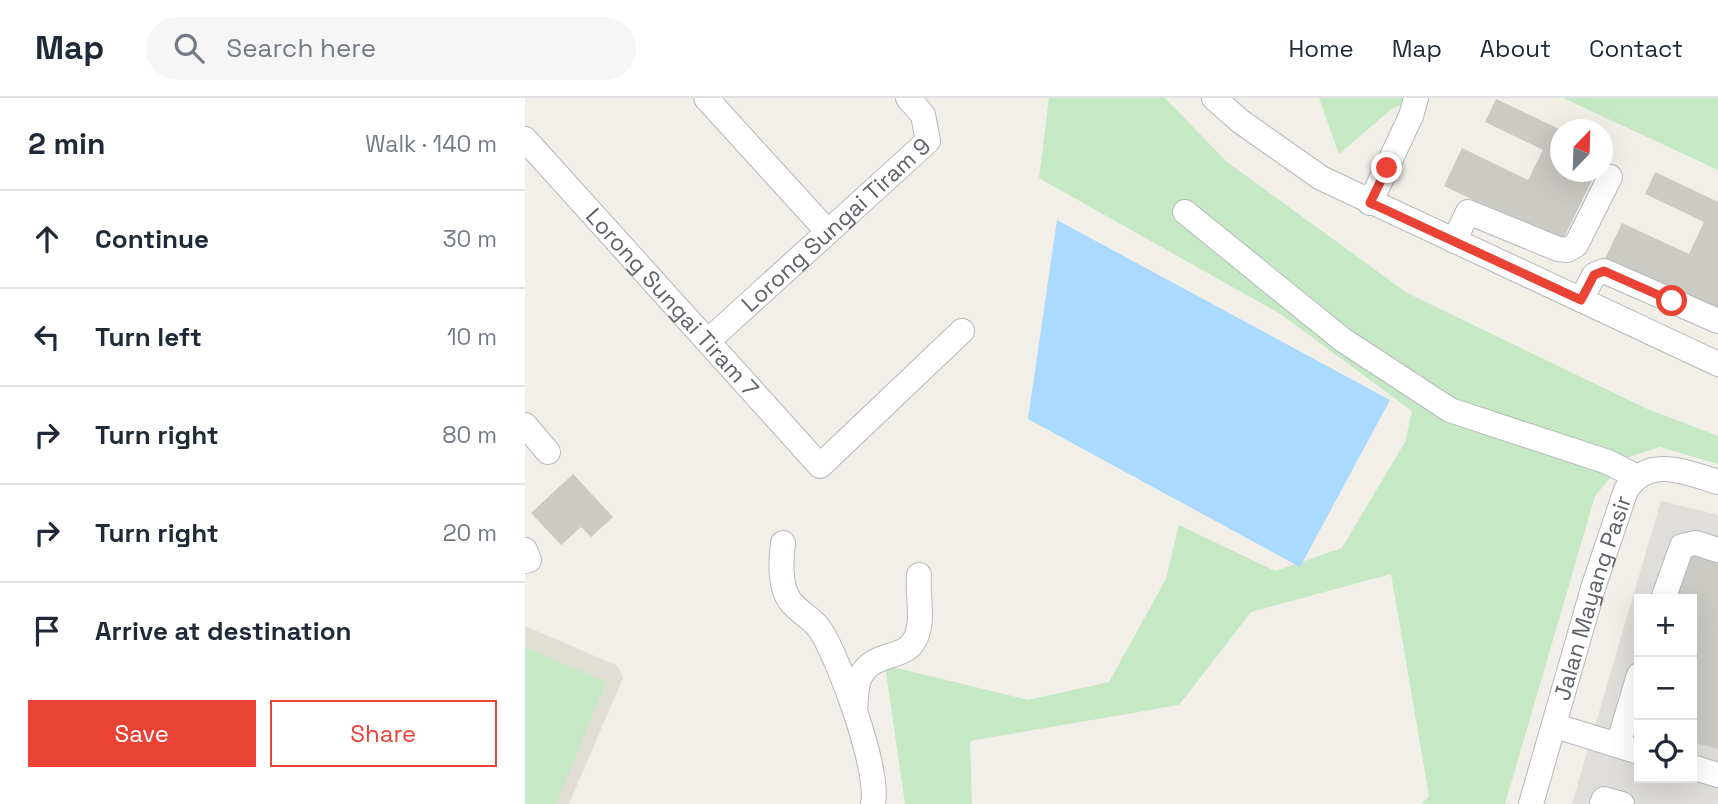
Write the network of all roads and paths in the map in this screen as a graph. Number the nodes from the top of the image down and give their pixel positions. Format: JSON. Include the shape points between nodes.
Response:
{"nodes":[{"id":1,"x":706,"y":98,"type":"edge"},
{"id":2,"x":908,"y":98,"type":"edge"},
{"id":3,"x":1214,"y":98,"type":"edge"},
{"id":4,"x":1416,"y":98,"type":"edge"},
{"id":5,"x":525,"y":139,"type":"edge"},
{"id":6,"x":1608,"y":182,"type":"edge"},
{"id":7,"x":1370,"y":203,"type":"junction"},
{"id":8,"x":1185,"y":212,"type":"dead end"},
{"id":9,"x":828,"y":232,"type":"junction"},
{"id":10,"x":1454,"y":241,"type":"junction"},
{"id":11,"x":1581,"y":300,"type":"junction"},
{"id":12,"x":1718,"y":321,"type":"edge"},
{"id":13,"x":963,"y":331,"type":"dead end"},
{"id":14,"x":708,"y":341,"type":"junction"},
{"id":15,"x":1718,"y":364,"type":"edge"},
{"id":16,"x":525,"y":425,"type":"edge"},
{"id":17,"x":548,"y":452,"type":"dead end"},
{"id":18,"x":1635,"y":476,"type":"junction"},
{"id":19,"x":1718,"y":482,"type":"edge"},
{"id":20,"x":783,"y":543,"type":"dead end"},
{"id":21,"x":525,"y":550,"type":"edge"},
{"id":22,"x":1718,"y":550,"type":"edge"},
{"id":23,"x":525,"y":561,"type":"edge"},
{"id":24,"x":919,"y":575,"type":"dead end"},
{"id":25,"x":1665,"y":594,"type":"edge"},
{"id":26,"x":855,"y":710,"type":"junction"},
{"id":27,"x":1634,"y":712,"type":"edge"},
{"id":28,"x":1556,"y":726,"type":"junction"},
{"id":29,"x":1629,"y":748,"type":"edge"},
{"id":30,"x":1697,"y":769,"type":"edge"},
{"id":31,"x":1718,"y":775,"type":"edge"},
{"id":32,"x":873,"y":804,"type":"edge"},
{"id":33,"x":1531,"y":804,"type":"edge"},
{"id":34,"x":1602,"y":804,"type":"edge"},
{"id":35,"x":1622,"y":804,"type":"edge"}],
"edges":[{"from":1,"to":9,"type":"street"},
{"from":2,"to":9,"type":"street","name":"Lorong Sungai Tiram 9","via":[[923,115],[928,141]]},
{"from":3,"to":7,"type":"street","via":[[1321,178]]},
{"from":4,"to":7,"type":"street"},
{"from":5,"to":14,"type":"street","name":"Lorong Sungai Tiram 7"},
{"from":6,"to":10,"type":"street","via":[[1576,245],[1567,250],[1468,212]]},
{"from":7,"to":10,"type":"street"},
{"from":8,"to":18,"type":"street","via":[[1343,340],[1450,410],[1608,462]]},
{"from":9,"to":14,"type":"street","name":"Lorong Sungai Tiram 9"},
{"from":10,"to":11,"type":"street"},
{"from":11,"to":12,"type":"street","via":[[1594,275],[1604,271]]},
{"from":11,"to":15,"type":"street"},
{"from":13,"to":14,"type":"street","name":"Lorong Sungai Tiram 7","via":[[820,466]]},
{"from":16,"to":17,"type":"street"},
{"from":18,"to":19,"type":"street","name":"Jalan Mayang Pasir","via":[[1650,470],[1677,470]]},
{"from":18,"to":28,"type":"street","name":"Jalan Mayang Pasir","via":[[1594,584]]},
{"from":20,"to":26,"type":"street","via":[[781,564],[790,601],[821,630]]},
{"from":21,"to":23,"type":"street","via":[[529,560]]},
{"from":22,"to":25,"type":"street","via":[[1696,543],[1682,547]]},
{"from":24,"to":26,"type":"street","via":[[915,640],[908,648],[867,667],[859,678]]},
{"from":26,"to":32,"type":"street","via":[[874,775]]},
{"from":27,"to":29,"type":"street"},
{"from":28,"to":29,"type":"street"},
{"from":28,"to":33,"type":"street","name":"Jalan Mayang Pasir"},
{"from":30,"to":31,"type":"street"},
{"from":34,"to":35,"type":"street","via":[[1604,799]]}]}
